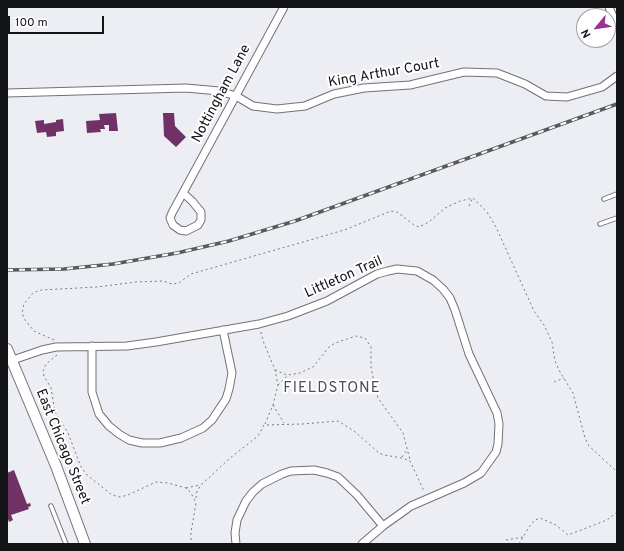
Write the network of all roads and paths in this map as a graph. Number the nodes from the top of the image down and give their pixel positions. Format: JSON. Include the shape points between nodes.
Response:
{"nodes":[{"id":1,"x":284,"y":7,"type":"edge"},
{"id":2,"x":609,"y":7,"type":"edge"},
{"id":3,"x":617,"y":26,"type":"edge"},
{"id":4,"x":617,"y":76,"type":"edge"},
{"id":5,"x":7,"y":92,"type":"edge"},
{"id":6,"x":236,"y":96,"type":"junction"},
{"id":7,"x":183,"y":193,"type":"junction"},
{"id":8,"x":617,"y":194,"type":"edge"},
{"id":9,"x":472,"y":198,"type":"dead end"},
{"id":10,"x":604,"y":199,"type":"dead end"},
{"id":11,"x":469,"y":206,"type":"dead end"},
{"id":12,"x":617,"y":218,"type":"edge"},
{"id":13,"x":600,"y":224,"type":"dead end"},
{"id":14,"x":223,"y":330,"type":"junction"},
{"id":15,"x":261,"y":332,"type":"dead end"},
{"id":16,"x":92,"y":346,"type":"junction"},
{"id":17,"x":7,"y":349,"type":"edge"},
{"id":18,"x":57,"y":351,"type":"dead end"},
{"id":19,"x":9,"y":361,"type":"edge"},
{"id":20,"x":275,"y":370,"type":"junction"},
{"id":21,"x":288,"y":375,"type":"junction"},
{"id":22,"x":564,"y":378,"type":"dead end"},
{"id":23,"x":554,"y":382,"type":"dead end"},
{"id":24,"x":278,"y":385,"type":"junction"},
{"id":25,"x":273,"y":405,"type":"junction"},
{"id":26,"x":284,"y":424,"type":"junction"},
{"id":27,"x":264,"y":425,"type":"junction"},
{"id":28,"x":407,"y":449,"type":"junction"},
{"id":29,"x":402,"y":458,"type":"junction"},
{"id":30,"x":410,"y":461,"type":"junction"},
{"id":31,"x":201,"y":485,"type":"junction"},
{"id":32,"x":186,"y":488,"type":"junction"},
{"id":33,"x":424,"y":491,"type":"dead end"},
{"id":34,"x":195,"y":500,"type":"junction"},
{"id":35,"x":51,"y":506,"type":"dead end"},
{"id":36,"x":617,"y":512,"type":"edge"},
{"id":37,"x":383,"y":526,"type":"junction"},
{"id":38,"x":524,"y":537,"type":"junction"},
{"id":39,"x":506,"y":540,"type":"dead end"},
{"id":40,"x":66,"y":544,"type":"edge"},
{"id":41,"x":85,"y":544,"type":"edge"},
{"id":42,"x":191,"y":544,"type":"edge"},
{"id":43,"x":236,"y":544,"type":"edge"},
{"id":44,"x":362,"y":544,"type":"edge"},
{"id":45,"x":519,"y":544,"type":"edge"}],
"edges":[{"from":1,"to":6,"type":"street","name":"Nottingham Lane"},
{"from":2,"to":3,"type":"street"},
{"from":4,"to":6,"type":"street","name":"King Arthur Court","via":[[602,87],[567,97],[546,96],[497,73],[464,72],[410,85],[364,88],[334,94],[304,106],[277,109],[253,106]]},
{"from":5,"to":6,"type":"street","name":"King Arthur Court","via":[[186,88],[219,90]]},
{"from":6,"to":7,"type":"street","name":"Nottingham Lane"},
{"from":7,"to":7,"type":"street","name":"Nottingham Lane","via":[[201,212],[202,220],[186,231],[173,225],[170,218]]},
{"from":8,"to":10,"type":"lane"},
{"from":9,"to":11,"type":"path"},
{"from":12,"to":13,"type":"lane"},
{"from":14,"to":16,"type":"street","name":"Littleton Trail","via":[[127,346]]},
{"from":14,"to":16,"type":"street","via":[[232,373],[226,399],[212,420],[203,428],[181,438],[160,443],[129,440],[109,426],[99,414],[92,392]]},
{"from":14,"to":37,"type":"street","name":"Littleton Trail","via":[[260,324],[309,308],[388,270],[417,271],[443,289],[455,310],[468,354],[497,413],[497,448],[481,472],[470,480],[411,506]]},
{"from":15,"to":20,"type":"path"},
{"from":16,"to":19,"type":"street","name":"Littleton Trail","via":[[56,347]]},
{"from":17,"to":19,"type":"main road","name":"East Chicago Street"},
{"from":18,"to":32,"type":"path","via":[[56,357],[46,364],[44,376],[51,388],[55,412],[68,433],[81,467],[87,475],[112,495],[120,497],[156,482]]},
{"from":19,"to":41,"type":"main road","name":"East Chicago Street","via":[[56,466]]},
{"from":20,"to":21,"type":"path"},
{"from":20,"to":24,"type":"path"},
{"from":21,"to":24,"type":"path"},
{"from":21,"to":28,"type":"path","via":[[313,367],[329,346],[335,343],[356,336],[365,338],[371,347],[371,367],[378,398],[401,429]]},
{"from":22,"to":23,"type":"path"},
{"from":24,"to":25,"type":"path"},
{"from":25,"to":26,"type":"path"},
{"from":25,"to":27,"type":"path"},
{"from":26,"to":27,"type":"path"},
{"from":26,"to":29,"type":"path","via":[[338,421],[379,453]]},
{"from":27,"to":31,"type":"path","via":[[258,436]]},
{"from":28,"to":29,"type":"path"},
{"from":28,"to":30,"type":"path"},
{"from":29,"to":30,"type":"path"},
{"from":30,"to":33,"type":"path"},
{"from":31,"to":32,"type":"path"},
{"from":31,"to":34,"type":"path"},
{"from":32,"to":34,"type":"path"},
{"from":34,"to":42,"type":"path"},
{"from":35,"to":40,"type":"lane"},
{"from":36,"to":38,"type":"path","via":[[606,520],[568,535],[556,525],[540,518],[535,520]]},
{"from":37,"to":43,"type":"street","via":[[358,495],[338,477],[314,470],[291,471],[262,484],[246,501],[237,520]]},
{"from":37,"to":44,"type":"street","name":"Littleton Trail"},
{"from":38,"to":39,"type":"path"},
{"from":38,"to":45,"type":"path"}]}
